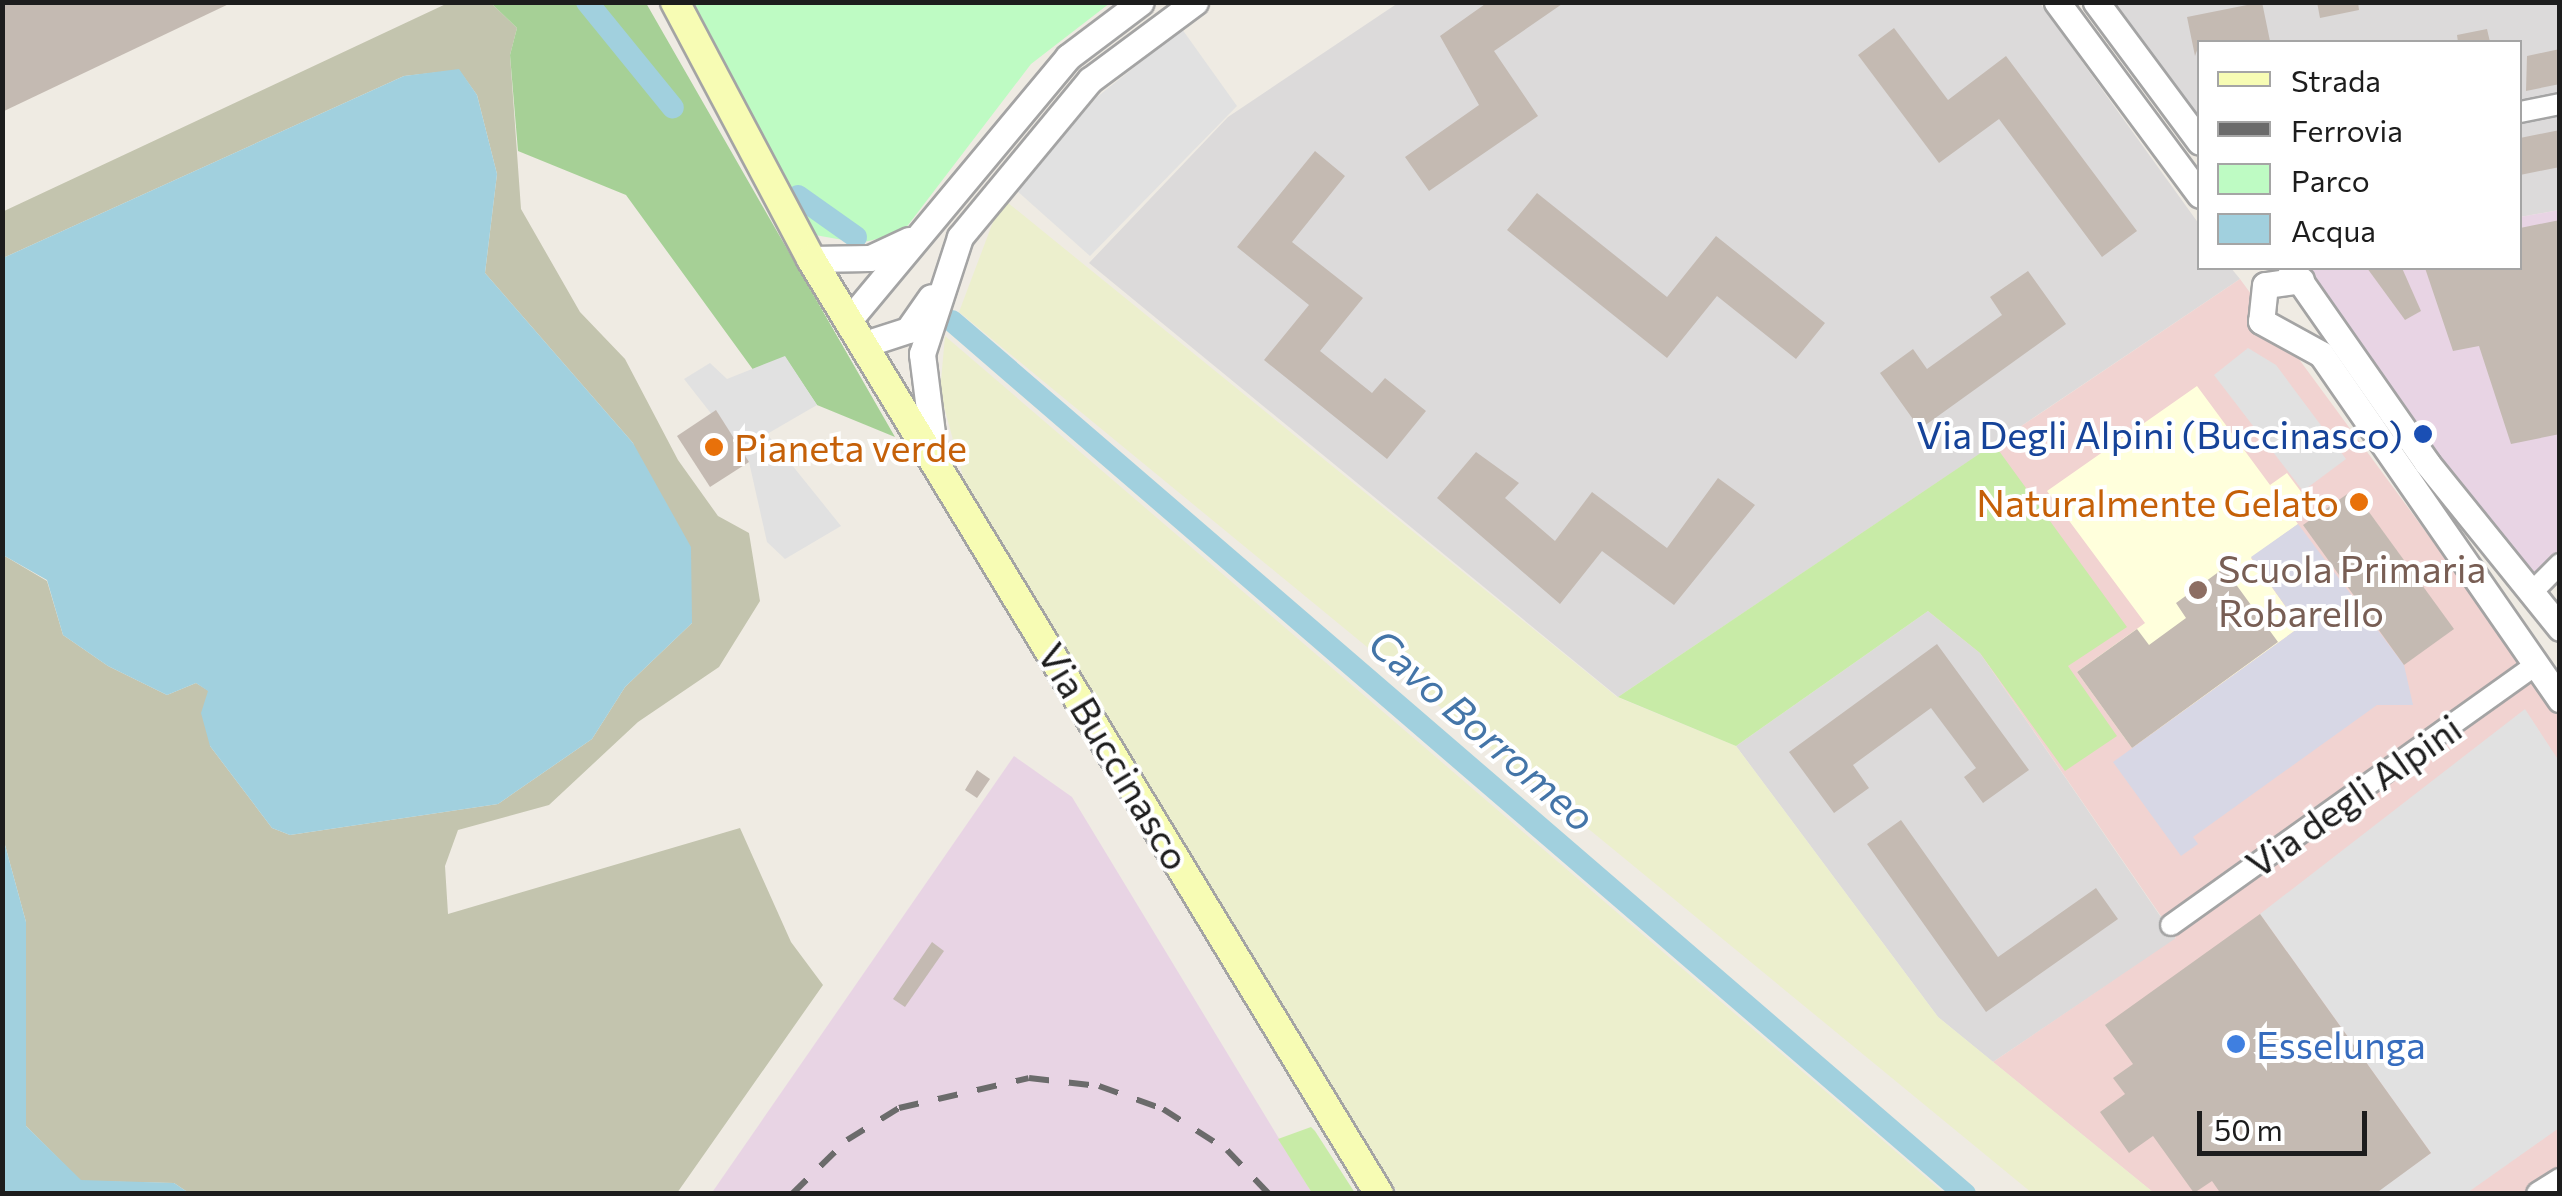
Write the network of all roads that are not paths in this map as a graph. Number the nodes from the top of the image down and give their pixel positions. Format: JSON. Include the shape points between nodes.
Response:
{"nodes":[{"id":1,"x":675,"y":2,"type":"edge"},
{"id":2,"x":1141,"y":2,"type":"edge"},
{"id":3,"x":1194,"y":2,"type":"edge"},
{"id":4,"x":2057,"y":2,"type":"edge"},
{"id":5,"x":2096,"y":2,"type":"edge"},
{"id":6,"x":2560,"y":104,"type":"edge"},
{"id":7,"x":2522,"y":112,"type":"edge"},
{"id":8,"x":2197,"y":138,"type":"edge"},
{"id":9,"x":2197,"y":191,"type":"edge"},
{"id":10,"x":918,"y":236,"type":"junction"},
{"id":11,"x":811,"y":258,"type":"junction"},
{"id":12,"x":2253,"y":270,"type":"edge"},
{"id":13,"x":2296,"y":274,"type":"edge"},
{"id":14,"x":937,"y":289,"type":"junction"},
{"id":15,"x":2260,"y":293,"type":"junction"},
{"id":16,"x":2316,"y":304,"type":"junction"},
{"id":17,"x":850,"y":320,"type":"junction"},
{"id":18,"x":2286,"y":335,"type":"junction"},
{"id":19,"x":866,"y":344,"type":"junction"},
{"id":20,"x":934,"y":449,"type":"junction"},
{"id":21,"x":2560,"y":564,"type":"edge"},
{"id":22,"x":2534,"y":590,"type":"junction"},
{"id":23,"x":2560,"y":628,"type":"edge"},
{"id":24,"x":2536,"y":665,"type":"junction"},
{"id":25,"x":2556,"y":694,"type":"edge"},
{"id":26,"x":2170,"y":924,"type":"dead end"},
{"id":27,"x":2560,"y":1181,"type":"edge"},
{"id":28,"x":1379,"y":1194,"type":"edge"},
{"id":29,"x":2539,"y":1194,"type":"edge"}],
"edges":[{"from":1,"to":11,"type":"main road","name":"Via Buccinasco"},
{"from":2,"to":10,"type":"street","via":[[1068,57]]},
{"from":3,"to":14,"type":"street","via":[[1067,105],[960,237]]},
{"from":4,"to":9,"type":"street"},
{"from":5,"to":8,"type":"street"},
{"from":6,"to":7,"type":"street"},
{"from":10,"to":11,"type":"street","via":[[870,258]]},
{"from":10,"to":17,"type":"street"},
{"from":11,"to":17,"type":"main road","name":"Via Buccinasco"},
{"from":12,"to":15,"type":"street"},
{"from":13,"to":15,"type":"street"},
{"from":13,"to":16,"type":"street"},
{"from":14,"to":19,"type":"street","via":[[908,330]]},
{"from":14,"to":20,"type":"street","via":[[922,354]]},
{"from":15,"to":18,"type":"street","via":[[2262,321]]},
{"from":16,"to":18,"type":"street","via":[[2311,323]]},
{"from":16,"to":22,"type":"street","via":[[2427,463]]},
{"from":17,"to":19,"type":"main road","name":"Via Buccinasco"},
{"from":18,"to":24,"type":"street","via":[[2322,354]]},
{"from":19,"to":20,"type":"main road","name":"Via Buccinasco"},
{"from":20,"to":28,"type":"main road","name":"Via Buccinasco"},
{"from":21,"to":22,"type":"street"},
{"from":22,"to":23,"type":"street"},
{"from":24,"to":25,"type":"street"},
{"from":24,"to":26,"type":"street","name":"Via degli Alpini"},
{"from":27,"to":29,"type":"street"}]}
